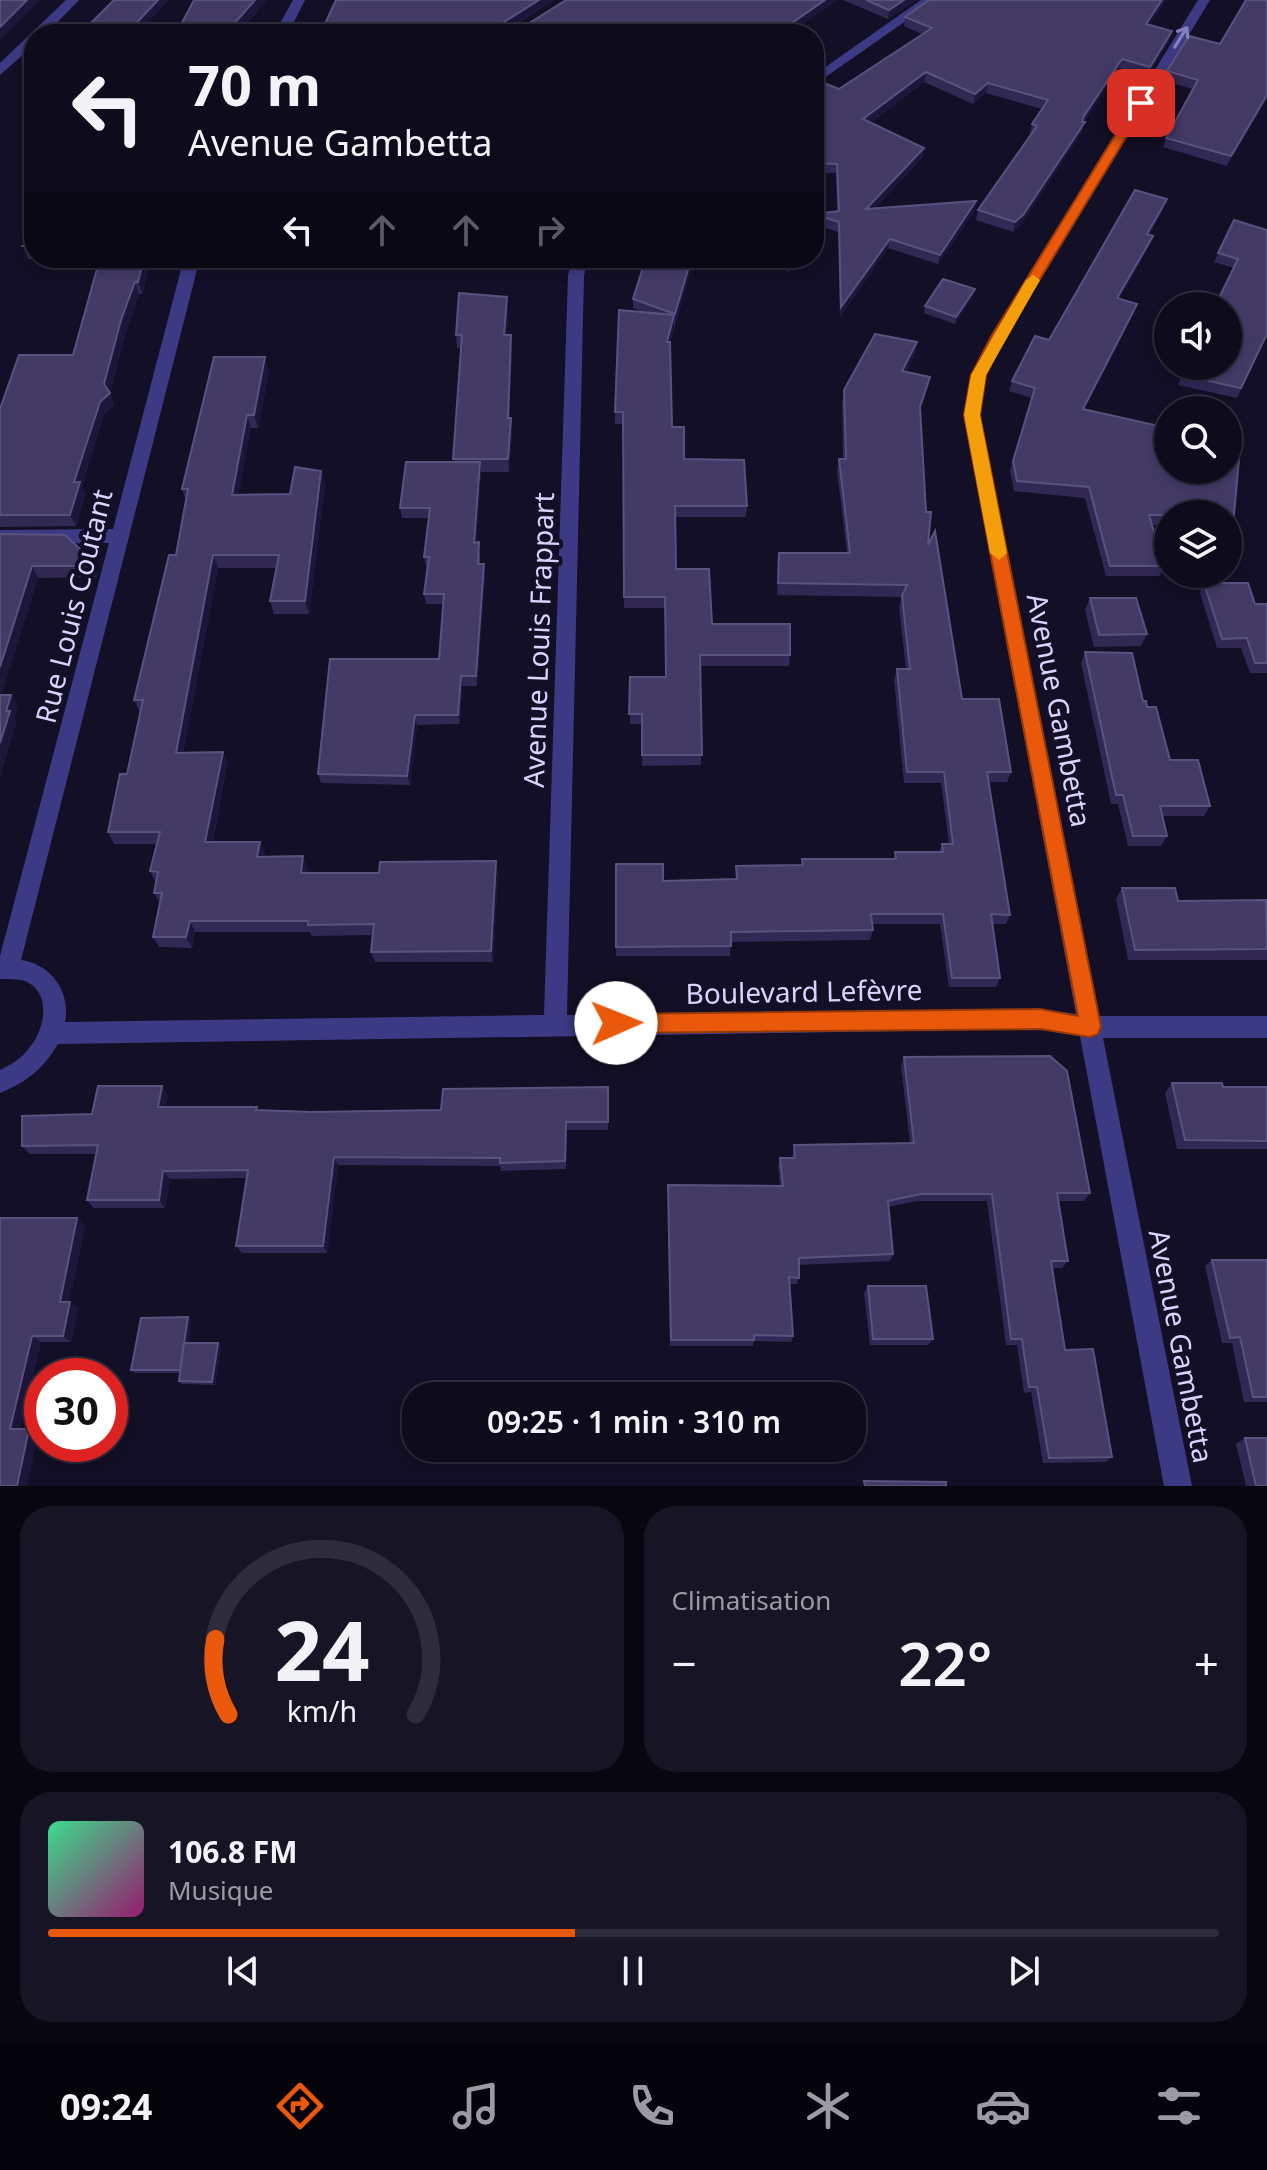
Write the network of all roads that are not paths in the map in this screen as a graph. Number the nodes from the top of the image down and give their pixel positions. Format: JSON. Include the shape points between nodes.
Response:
{"nodes":[{"id":1,"x":73,"y":0,"type":"edge"},
{"id":2,"x":299,"y":0,"type":"edge"},
{"id":3,"x":930,"y":0,"type":"edge"},
{"id":4,"x":1204,"y":0,"type":"edge"},
{"id":5,"x":48,"y":24,"type":"edge"},
{"id":6,"x":286,"y":24,"type":"edge"},
{"id":7,"x":24,"y":48,"type":"edge"},
{"id":8,"x":0,"y":71,"type":"edge"},
{"id":9,"x":824,"y":74,"type":"edge"},
{"id":10,"x":189,"y":268,"type":"edge"},
{"id":11,"x":578,"y":268,"type":"edge"},
{"id":12,"x":120,"y":536,"type":"junction"},
{"id":13,"x":0,"y":537,"type":"edge"},
{"id":14,"x":4,"y":969,"type":"edge"},
{"id":15,"x":555,"y":1024,"type":"junction"},
{"id":16,"x":1090,"y":1027,"type":"junction"},
{"id":17,"x":1267,"y":1027,"type":"edge"},
{"id":18,"x":53,"y":1033,"type":"junction"},
{"id":19,"x":0,"y":1082,"type":"edge"},
{"id":20,"x":1178,"y":1486,"type":"edge"}],
"edges":[{"from":1,"to":5,"type":"street"},
{"from":2,"to":6,"type":"street"},
{"from":3,"to":9,"type":"street"},
{"from":16,"to":4,"type":"street","name":"Avenue Gambetta","one_way":true,"via":[[972,415],[979,375],[999,335]]},
{"from":7,"to":8,"type":"street"},
{"from":10,"to":12,"type":"street","name":"Rue Louis Coutant"},
{"from":11,"to":15,"type":"street","name":"Avenue Louis Frappart"},
{"from":12,"to":13,"type":"street"},
{"from":12,"to":14,"type":"street","name":"Rue Louis Coutant"},
{"from":14,"to":18,"type":"street","via":[[28,972],[43,981],[57,1013]]},
{"from":15,"to":16,"type":"street","name":"Boulevard Lefèvre","via":[[1040,1019]]},
{"from":15,"to":18,"type":"street","name":"Boulevard Lefèvre"},
{"from":16,"to":17,"type":"street","name":"Boulevard Lefèvre"},
{"from":16,"to":20,"type":"street","name":"Avenue Gambetta"},
{"from":18,"to":19,"type":"street","via":[[28,1067]]}]}
